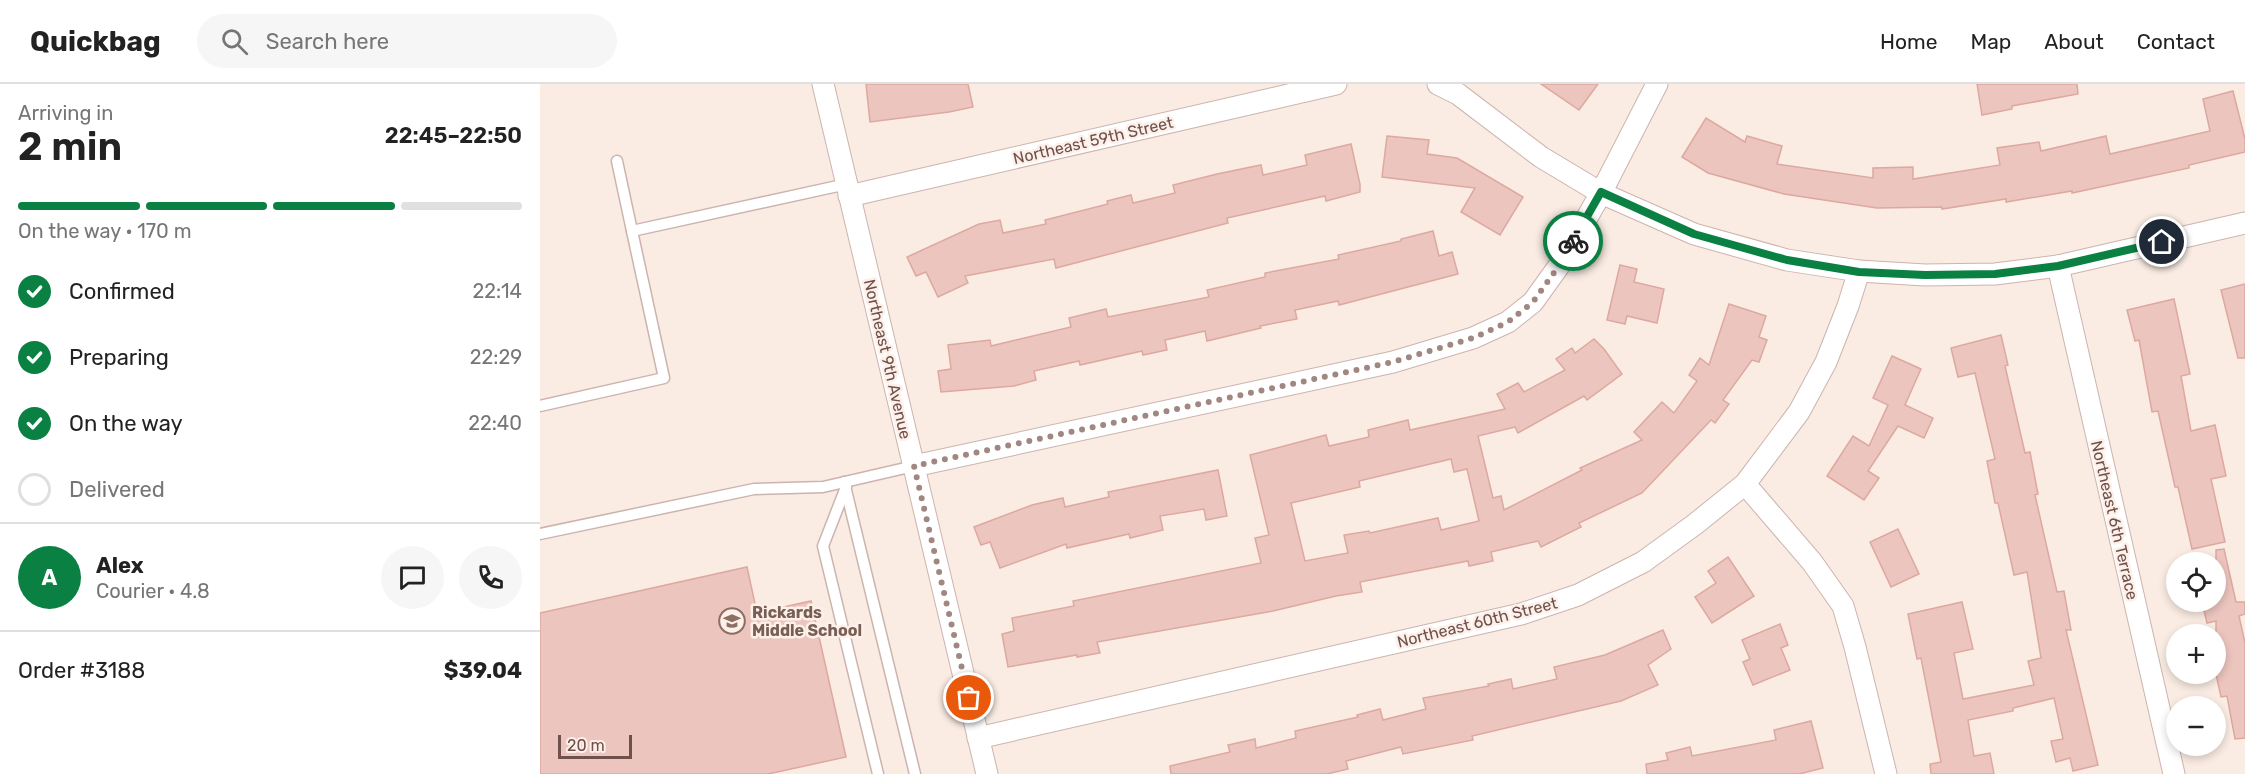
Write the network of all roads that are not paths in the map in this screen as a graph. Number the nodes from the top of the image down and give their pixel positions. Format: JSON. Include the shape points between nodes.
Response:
{"nodes":[{"id":1,"x":823,"y":84,"type":"edge"},
{"id":2,"x":1336,"y":84,"type":"edge"},
{"id":3,"x":1438,"y":84,"type":"edge"},
{"id":4,"x":1657,"y":84,"type":"edge"},
{"id":5,"x":617,"y":160,"type":"dead end"},
{"id":6,"x":848,"y":190,"type":"junction"},
{"id":7,"x":1601,"y":192,"type":"junction"},
{"id":8,"x":2245,"y":222,"type":"edge"},
{"id":9,"x":632,"y":231,"type":"junction"},
{"id":10,"x":2058,"y":266,"type":"junction"},
{"id":11,"x":1859,"y":272,"type":"junction"},
{"id":12,"x":540,"y":406,"type":"edge"},
{"id":13,"x":914,"y":466,"type":"junction"},
{"id":14,"x":845,"y":484,"type":"junction"},
{"id":15,"x":1744,"y":484,"type":"junction"},
{"id":16,"x":540,"y":534,"type":"edge"},
{"id":17,"x":978,"y":738,"type":"junction"},
{"id":18,"x":878,"y":774,"type":"edge"},
{"id":19,"x":915,"y":774,"type":"edge"},
{"id":20,"x":987,"y":774,"type":"edge"},
{"id":21,"x":1886,"y":774,"type":"edge"},
{"id":22,"x":2174,"y":774,"type":"edge"}],
"edges":[{"from":1,"to":6,"type":"street","name":"Northeast 9th Avenue"},
{"from":2,"to":6,"type":"street","name":"Northeast 59th Street"},
{"from":3,"to":7,"type":"street","via":[[1458,94],[1540,157]]},
{"from":4,"to":7,"type":"street"},
{"from":5,"to":9,"type":"lane"},
{"from":6,"to":9,"type":"lane"},
{"from":6,"to":13,"type":"street","name":"Northeast 9th Avenue"},
{"from":7,"to":11,"type":"street","via":[[1694,234],[1787,260]]},
{"from":7,"to":13,"type":"street","via":[[1561,263],[1533,302],[1508,322],[1473,338],[1393,362]]},
{"from":8,"to":10,"type":"street"},
{"from":9,"to":12,"type":"lane","via":[[664,378]]},
{"from":10,"to":11,"type":"street","via":[[1995,274]]},
{"from":10,"to":22,"type":"street","name":"Northeast 6th Terrace"},
{"from":11,"to":15,"type":"street","name":"Northeast 60th Street","via":[[1826,362],[1798,412]]},
{"from":13,"to":14,"type":"lane"},
{"from":13,"to":17,"type":"street","name":"Northeast 9th Avenue"},
{"from":14,"to":16,"type":"lane","via":[[754,489]]},
{"from":14,"to":18,"type":"lane","via":[[823,546]]},
{"from":14,"to":19,"type":"lane"},
{"from":15,"to":17,"type":"street","name":"Northeast 60th Street","via":[[1643,562],[1578,595],[1521,614]]},
{"from":15,"to":21,"type":"street","via":[[1812,562],[1843,606]]},
{"from":17,"to":20,"type":"street","name":"Northeast 9th Avenue"}]}
